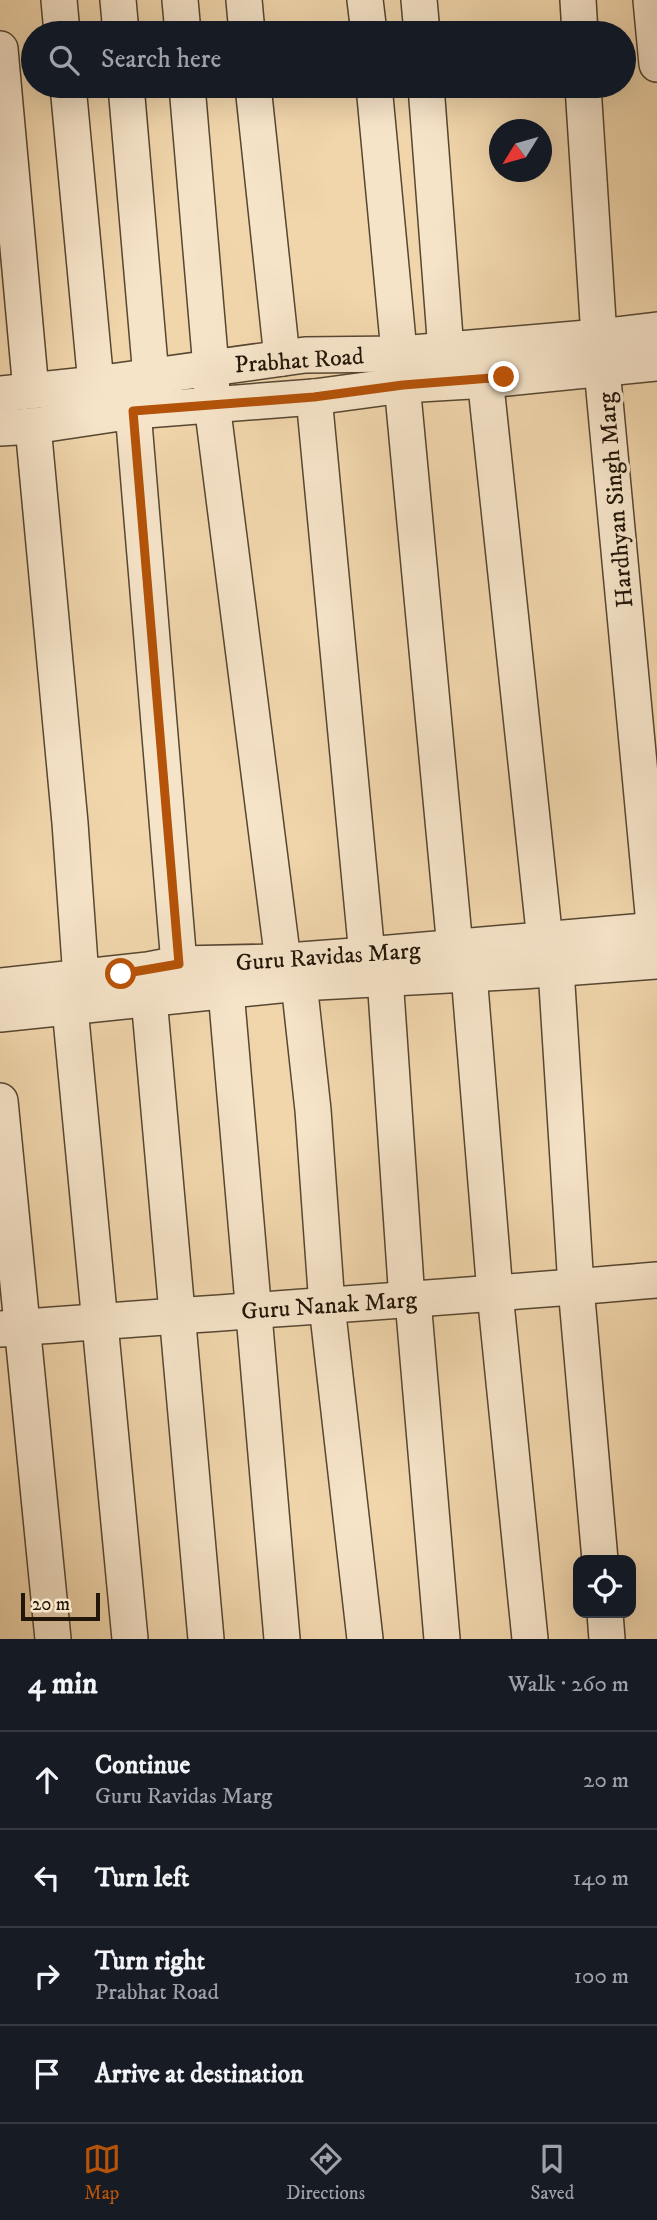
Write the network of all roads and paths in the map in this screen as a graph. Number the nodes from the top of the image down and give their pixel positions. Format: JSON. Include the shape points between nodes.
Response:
{"nodes":[{"id":1,"x":59,"y":0,"type":"edge"},
{"id":2,"x":118,"y":0,"type":"edge"},
{"id":3,"x":180,"y":0,"type":"edge"},
{"id":4,"x":244,"y":0,"type":"edge"},
{"id":5,"x":365,"y":0,"type":"edge"},
{"id":6,"x":419,"y":0,"type":"edge"},
{"id":7,"x":578,"y":0,"type":"edge"},
{"id":8,"x":651,"y":0,"type":"edge"},
{"id":9,"x":61,"y":21,"type":"edge"},
{"id":10,"x":120,"y":21,"type":"edge"},
{"id":11,"x":182,"y":21,"type":"edge"},
{"id":12,"x":246,"y":21,"type":"edge"},
{"id":13,"x":368,"y":21,"type":"edge"},
{"id":14,"x":421,"y":21,"type":"edge"},
{"id":15,"x":579,"y":21,"type":"edge"},
{"id":16,"x":0,"y":49,"type":"edge"},
{"id":17,"x":657,"y":64,"type":"edge"},
{"id":18,"x":69,"y":98,"type":"edge"},
{"id":19,"x":127,"y":98,"type":"edge"},
{"id":20,"x":188,"y":98,"type":"edge"},
{"id":21,"x":254,"y":98,"type":"edge"},
{"id":22,"x":375,"y":98,"type":"edge"},
{"id":23,"x":427,"y":98,"type":"edge"},
{"id":24,"x":584,"y":98,"type":"edge"},
{"id":25,"x":657,"y":330,"type":"edge"},
{"id":26,"x":446,"y":351,"type":"junction"},
{"id":27,"x":601,"y":353,"type":"junction"},
{"id":28,"x":282,"y":358,"type":"junction"},
{"id":29,"x":657,"y":363,"type":"edge"},
{"id":30,"x":484,"y":364,"type":"junction"},
{"id":31,"x":211,"y":368,"type":"junction"},
{"id":32,"x":402,"y":370,"type":"junction"},
{"id":33,"x":150,"y":377,"type":"junction"},
{"id":34,"x":96,"y":384,"type":"junction"},
{"id":35,"x":16,"y":393,"type":"edge"},
{"id":36,"x":314,"y":397,"type":"junction"},
{"id":37,"x":212,"y":404,"type":"junction"},
{"id":38,"x":133,"y":411,"type":"junction"},
{"id":39,"x":17,"y":427,"type":"edge"},
{"id":40,"x":656,"y":944,"type":"edge"},
{"id":41,"x":550,"y":955,"type":"junction"},
{"id":42,"x":462,"y":961,"type":"junction"},
{"id":43,"x":179,"y":964,"type":"junction"},
{"id":44,"x":376,"y":967,"type":"junction"},
{"id":45,"x":291,"y":972,"type":"junction"},
{"id":46,"x":0,"y":986,"type":"edge"},
{"id":47,"x":226,"y":991,"type":"junction"},
{"id":48,"x":76,"y":993,"type":"junction"},
{"id":49,"x":149,"y":998,"type":"junction"},
{"id":50,"x":0,"y":1014,"type":"edge"},
{"id":51,"x":0,"y":1101,"type":"edge"},
{"id":52,"x":657,"y":1280,"type":"edge"},
{"id":53,"x":576,"y":1287,"type":"junction"},
{"id":54,"x":495,"y":1293,"type":"junction"},
{"id":55,"x":410,"y":1300,"type":"junction"},
{"id":56,"x":327,"y":1307,"type":"junction"},
{"id":57,"x":255,"y":1310,"type":"junction"},
{"id":58,"x":178,"y":1315,"type":"junction"},
{"id":59,"x":99,"y":1322,"type":"junction"},
{"id":60,"x":11,"y":1328,"type":"edge"},
{"id":61,"x":600,"y":1555,"type":"edge"},
{"id":62,"x":605,"y":1618,"type":"edge"},
{"id":63,"x":53,"y":1639,"type":"edge"},
{"id":64,"x":130,"y":1639,"type":"edge"},
{"id":65,"x":206,"y":1639,"type":"edge"},
{"id":66,"x":282,"y":1639,"type":"edge"},
{"id":67,"x":365,"y":1639,"type":"edge"},
{"id":68,"x":442,"y":1639,"type":"edge"},
{"id":69,"x":530,"y":1639,"type":"edge"},
{"id":70,"x":607,"y":1639,"type":"edge"}],
"edges":[{"from":1,"to":9,"type":"street"},
{"from":2,"to":10,"type":"street"},
{"from":3,"to":11,"type":"street"},
{"from":4,"to":12,"type":"street"},
{"from":5,"to":13,"type":"street"},
{"from":6,"to":14,"type":"street"},
{"from":7,"to":15,"type":"street"},
{"from":8,"to":17,"type":"street"},
{"from":16,"to":35,"type":"street"},
{"from":18,"to":34,"type":"street"},
{"from":19,"to":33,"type":"street"},
{"from":20,"to":31,"type":"street"},
{"from":21,"to":28,"type":"street"},
{"from":22,"to":32,"type":"street"},
{"from":23,"to":26,"type":"street"},
{"from":24,"to":27,"type":"street","name":"Hardhyan Singh Marg"},
{"from":25,"to":27,"type":"street"},
{"from":26,"to":30,"type":"street","name":"Prabhat Road"},
{"from":26,"to":32,"type":"street","name":"Prabhat Road"},
{"from":27,"to":29,"type":"street"},
{"from":27,"to":30,"type":"street","name":"Prabhat Road"},
{"from":27,"to":40,"type":"street","name":"Hardhyan Singh Marg"},
{"from":28,"to":31,"type":"street","name":"Prabhat Road"},
{"from":28,"to":32,"type":"street","name":"Prabhat Road","via":[[304,355]]},
{"from":30,"to":32,"type":"street","name":"Prabhat Road"},
{"from":30,"to":41,"type":"street"},
{"from":31,"to":33,"type":"street","name":"Prabhat Road"},
{"from":31,"to":37,"type":"street"},
{"from":32,"to":36,"type":"street","name":"Prabhat Road"},
{"from":32,"to":42,"type":"street"},
{"from":33,"to":34,"type":"street","name":"Prabhat Road"},
{"from":33,"to":38,"type":"street"},
{"from":34,"to":35,"type":"street","name":"Prabhat Road"},
{"from":36,"to":37,"type":"street","name":"Prabhat Road"},
{"from":36,"to":44,"type":"street"},
{"from":37,"to":38,"type":"street","name":"Prabhat Road"},
{"from":37,"to":45,"type":"street"},
{"from":38,"to":39,"type":"street","name":"Prabhat Road"},
{"from":38,"to":43,"type":"street"},
{"from":39,"to":48,"type":"street","via":[[70,823]]},
{"from":40,"to":41,"type":"street","name":"Guru Ravidas Marg"},
{"from":41,"to":42,"type":"street","name":"Guru Ravidas Marg"},
{"from":41,"to":53,"type":"street"},
{"from":42,"to":44,"type":"street","name":"Guru Ravidas Marg"},
{"from":42,"to":54,"type":"street"},
{"from":43,"to":45,"type":"street","name":"Guru Ravidas Marg"},
{"from":43,"to":48,"type":"street","name":"Guru Ravidas Marg"},
{"from":44,"to":45,"type":"street","name":"Guru Ravidas Marg"},
{"from":44,"to":55,"type":"street"},
{"from":45,"to":47,"type":"street","name":"Guru Ravidas Marg"},
{"from":45,"to":56,"type":"street","via":[[313,1110]]},
{"from":46,"to":48,"type":"street","name":"Guru Ravidas Marg"},
{"from":47,"to":49,"type":"street","name":"Guru Ravidas Marg"},
{"from":47,"to":57,"type":"street"},
{"from":48,"to":49,"type":"street","name":"Guru Ravidas Marg"},
{"from":48,"to":50,"type":"street","name":"Guru Ravidas Marg"},
{"from":48,"to":59,"type":"street"},
{"from":49,"to":58,"type":"street"},
{"from":51,"to":60,"type":"street"},
{"from":52,"to":53,"type":"street","name":"Guru Nanak Marg"},
{"from":53,"to":54,"type":"street","name":"Guru Nanak Marg"},
{"from":53,"to":61,"type":"street"},
{"from":54,"to":55,"type":"street","name":"Guru Nanak Marg"},
{"from":54,"to":69,"type":"street"},
{"from":55,"to":56,"type":"street","name":"Guru Nanak Marg"},
{"from":55,"to":68,"type":"street"},
{"from":56,"to":57,"type":"street","name":"Guru Nanak Marg"},
{"from":56,"to":67,"type":"street"},
{"from":57,"to":58,"type":"street","name":"Guru Nanak Marg"},
{"from":57,"to":66,"type":"street"},
{"from":58,"to":59,"type":"street","name":"Guru Nanak Marg"},
{"from":58,"to":65,"type":"street"},
{"from":59,"to":60,"type":"street","name":"Guru Nanak Marg"},
{"from":59,"to":64,"type":"street"},
{"from":60,"to":63,"type":"street"},
{"from":62,"to":70,"type":"street"}]}
